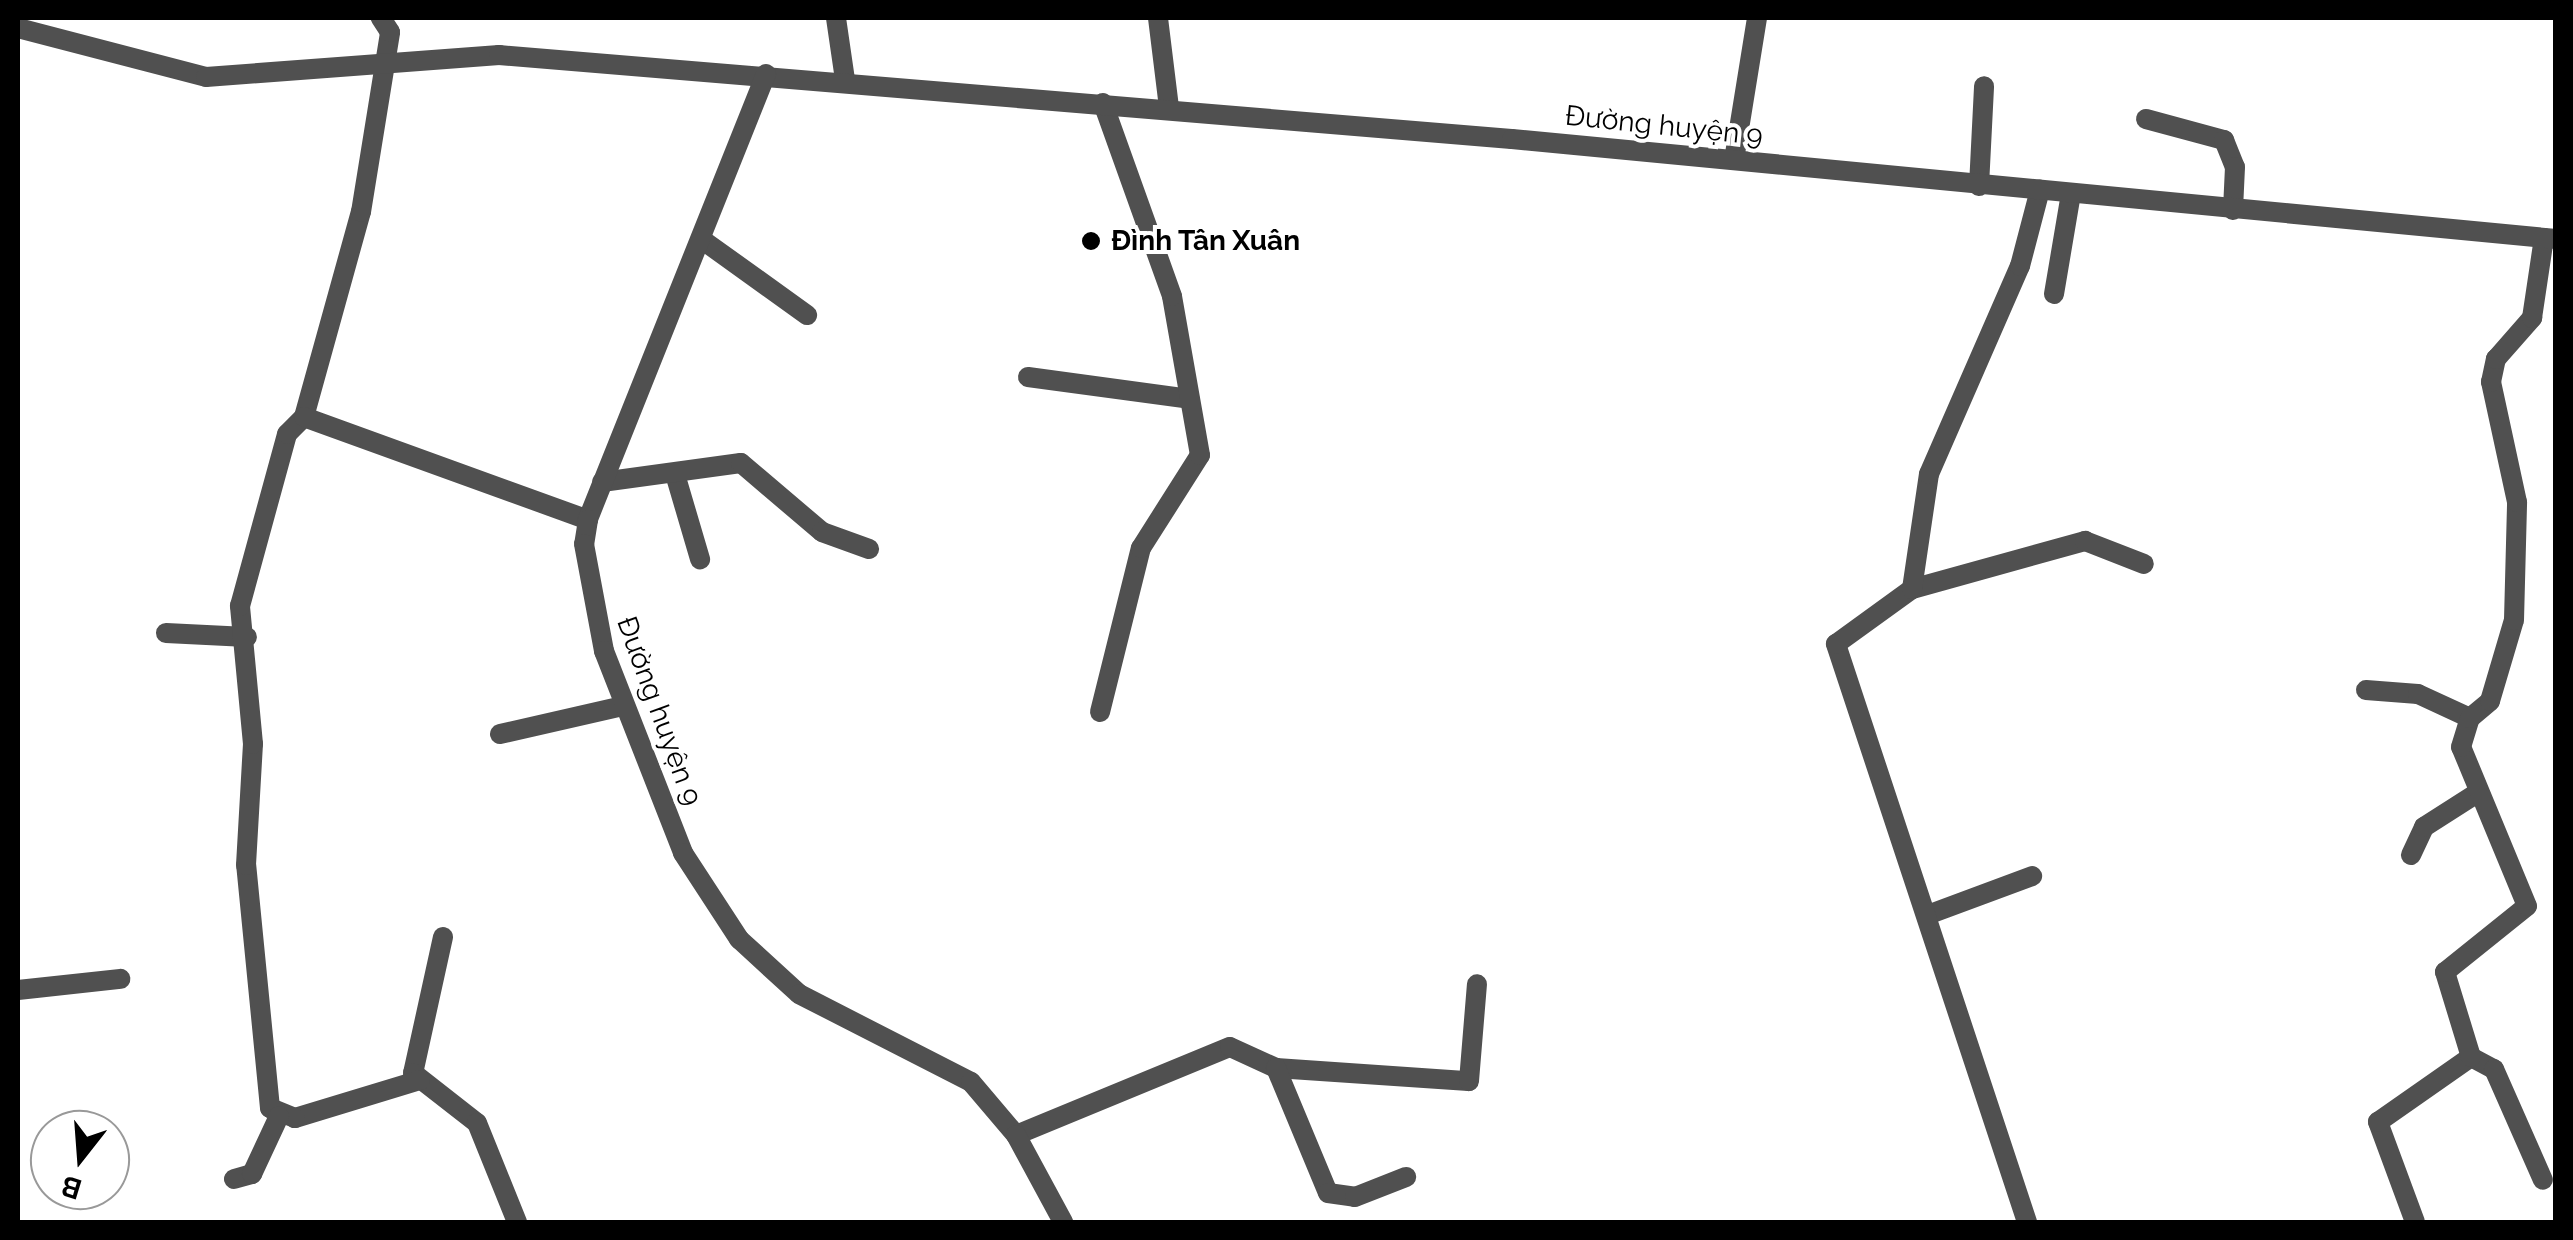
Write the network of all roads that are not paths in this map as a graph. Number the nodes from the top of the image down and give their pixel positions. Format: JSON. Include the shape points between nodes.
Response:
{"nodes":[{"id":1,"x":381,"y":18,"type":"edge"},
{"id":2,"x":836,"y":18,"type":"edge"},
{"id":3,"x":1158,"y":18,"type":"edge"},
{"id":4,"x":1757,"y":18,"type":"edge"},
{"id":5,"x":18,"y":28,"type":"edge"},
{"id":6,"x":387,"y":59,"type":"junction"},
{"id":7,"x":766,"y":74,"type":"junction"},
{"id":8,"x":845,"y":80,"type":"junction"},
{"id":9,"x":1984,"y":86,"type":"dead end"},
{"id":10,"x":1102,"y":104,"type":"junction"},
{"id":11,"x":1169,"y":108,"type":"junction"},
{"id":12,"x":2146,"y":119,"type":"dead end"},
{"id":13,"x":1734,"y":160,"type":"junction"},
{"id":14,"x":1979,"y":186,"type":"junction"},
{"id":15,"x":2040,"y":190,"type":"junction"},
{"id":16,"x":2071,"y":193,"type":"junction"},
{"id":17,"x":2233,"y":210,"type":"junction"},
{"id":18,"x":2550,"y":239,"type":"edge"},
{"id":19,"x":704,"y":241,"type":"junction"},
{"id":20,"x":2054,"y":294,"type":"dead end"},
{"id":21,"x":807,"y":315,"type":"dead end"},
{"id":22,"x":1028,"y":378,"type":"dead end"},
{"id":23,"x":1190,"y":399,"type":"junction"},
{"id":24,"x":304,"y":417,"type":"junction"},
{"id":25,"x":675,"y":474,"type":"junction"},
{"id":26,"x":602,"y":482,"type":"junction"},
{"id":27,"x":588,"y":520,"type":"junction"},
{"id":28,"x":868,"y":549,"type":"dead end"},
{"id":29,"x":700,"y":559,"type":"dead end"},
{"id":30,"x":2144,"y":564,"type":"dead end"},
{"id":31,"x":1912,"y":589,"type":"junction"},
{"id":32,"x":166,"y":632,"type":"dead end"},
{"id":33,"x":247,"y":637,"type":"junction"},
{"id":34,"x":2366,"y":690,"type":"dead end"},
{"id":35,"x":623,"y":706,"type":"junction"},
{"id":36,"x":1100,"y":712,"type":"dead end"},
{"id":37,"x":2470,"y":718,"type":"junction"},
{"id":38,"x":500,"y":734,"type":"dead end"},
{"id":39,"x":2474,"y":795,"type":"junction"},
{"id":40,"x":2411,"y":855,"type":"dead end"},
{"id":41,"x":2032,"y":876,"type":"dead end"},
{"id":42,"x":1930,"y":914,"type":"junction"},
{"id":43,"x":443,"y":936,"type":"dead end"},
{"id":44,"x":120,"y":980,"type":"dead end"},
{"id":45,"x":1476,"y":984,"type":"dead end"},
{"id":46,"x":18,"y":990,"type":"edge"},
{"id":47,"x":2471,"y":1056,"type":"junction"},
{"id":48,"x":1276,"y":1068,"type":"junction"},
{"id":49,"x":420,"y":1080,"type":"junction"},
{"id":50,"x":280,"y":1116,"type":"junction"},
{"id":51,"x":1016,"y":1135,"type":"junction"},
{"id":52,"x":1406,"y":1176,"type":"dead end"},
{"id":53,"x":234,"y":1179,"type":"dead end"},
{"id":54,"x":2543,"y":1180,"type":"dead end"},
{"id":55,"x":517,"y":1222,"type":"edge"},
{"id":56,"x":1063,"y":1222,"type":"edge"},
{"id":57,"x":2027,"y":1222,"type":"edge"},
{"id":58,"x":2415,"y":1222,"type":"edge"}],
"edges":[{"from":1,"to":6,"type":"street","via":[[390,32]]},
{"from":2,"to":8,"type":"street"},
{"from":3,"to":11,"type":"street"},
{"from":4,"to":13,"type":"street"},
{"from":5,"to":6,"type":"street","name":"Đường huyện 9","via":[[206,77]]},
{"from":6,"to":7,"type":"street","name":"Đường huyện 9","via":[[499,55]]},
{"from":6,"to":24,"type":"street","via":[[361,212]]},
{"from":7,"to":8,"type":"street","name":"Đường huyện 9"},
{"from":7,"to":19,"type":"street","name":"Đường huyện 9"},
{"from":8,"to":10,"type":"street","name":"Đường huyện 9"},
{"from":9,"to":14,"type":"street"},
{"from":10,"to":11,"type":"street","name":"Đường huyện 9"},
{"from":10,"to":23,"type":"street","via":[[1172,296]]},
{"from":11,"to":13,"type":"street","name":"Đường huyện 9"},
{"from":12,"to":17,"type":"street","via":[[2224,140],[2235,167]]},
{"from":13,"to":14,"type":"street","name":"Đường huyện 9"},
{"from":14,"to":15,"type":"street","name":"Đường huyện 9"},
{"from":15,"to":16,"type":"street","name":"Đường huyện 9"},
{"from":15,"to":31,"type":"street","via":[[2020,266],[1929,474]]},
{"from":16,"to":17,"type":"street","name":"Đường huyện 9"},
{"from":16,"to":20,"type":"street"},
{"from":17,"to":18,"type":"street","name":"Đường huyện 9"},
{"from":18,"to":37,"type":"street","via":[[2532,318],[2496,359],[2491,382],[2517,502],[2514,620],[2490,702]]},
{"from":19,"to":21,"type":"street"},
{"from":19,"to":26,"type":"street","name":"Đường huyện 9"},
{"from":22,"to":23,"type":"street"},
{"from":23,"to":36,"type":"street","via":[[1199,463],[1141,548]]},
{"from":24,"to":27,"type":"street"},
{"from":24,"to":33,"type":"street","via":[[287,434],[240,606]]},
{"from":25,"to":26,"type":"street"},
{"from":25,"to":28,"type":"street","via":[[740,463],[822,532]]},
{"from":25,"to":29,"type":"street"},
{"from":26,"to":27,"type":"street","name":"Đường huyện 9"},
{"from":27,"to":35,"type":"street","name":"Đường huyện 9","via":[[590,600]]},
{"from":30,"to":31,"type":"street","via":[[2085,541]]},
{"from":31,"to":42,"type":"street","via":[[1840,637],[1836,657]]},
{"from":32,"to":33,"type":"street"},
{"from":33,"to":50,"type":"street","via":[[254,762],[246,865],[260,1050]]},
{"from":34,"to":37,"type":"street","via":[[2418,694]]},
{"from":35,"to":38,"type":"street"},
{"from":35,"to":51,"type":"street","name":"Đường huyện 9","via":[[683,852],[766,971],[944,1064]]},
{"from":37,"to":39,"type":"street","via":[[2461,747]]},
{"from":39,"to":40,"type":"street","via":[[2424,827]]},
{"from":39,"to":47,"type":"street","via":[[2527,906],[2445,972]]},
{"from":41,"to":42,"type":"street"},
{"from":42,"to":57,"type":"street","via":[[1972,1073]]},
{"from":43,"to":49,"type":"street","via":[[437,991],[411,1062]]},
{"from":44,"to":46,"type":"street"},
{"from":45,"to":48,"type":"street","via":[[1469,1082]]},
{"from":47,"to":54,"type":"street","via":[[2494,1069]]},
{"from":47,"to":58,"type":"street","via":[[2378,1122]]},
{"from":48,"to":51,"type":"street","via":[[1222,1047]]},
{"from":48,"to":52,"type":"street","via":[[1328,1193],[1355,1197]]},
{"from":49,"to":50,"type":"street"},
{"from":49,"to":55,"type":"street","via":[[476,1123]]},
{"from":50,"to":53,"type":"street","via":[[252,1174]]},
{"from":51,"to":56,"type":"street","name":"Đường huyện 9"}]}
